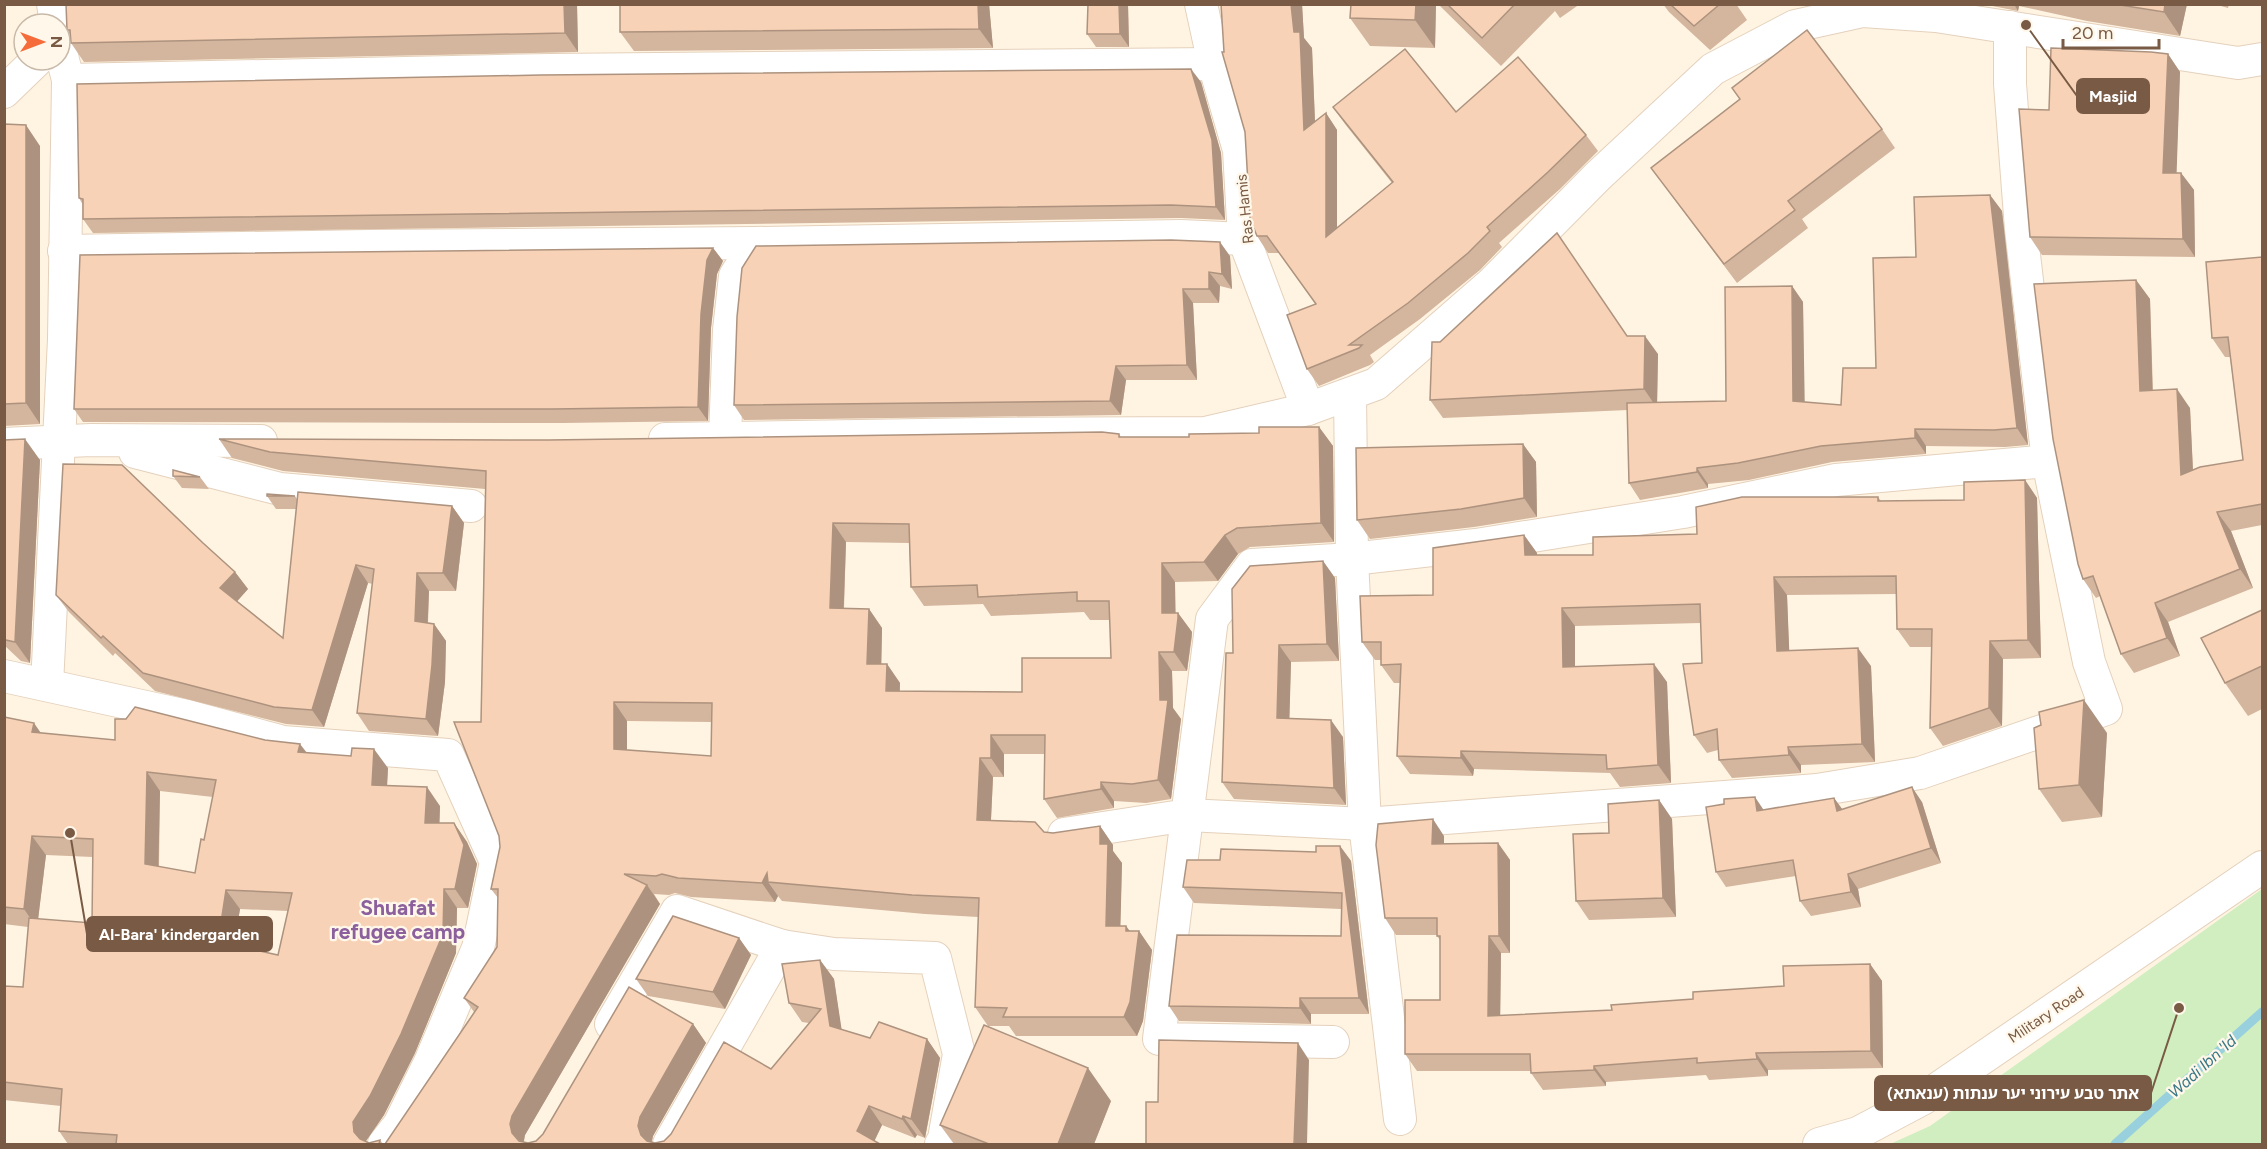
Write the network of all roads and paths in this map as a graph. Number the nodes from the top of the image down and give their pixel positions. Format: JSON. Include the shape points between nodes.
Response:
{"nodes":[{"id":1,"x":1201,"y":4,"type":"edge"},
{"id":2,"x":2010,"y":27,"type":"junction"},
{"id":3,"x":2262,"y":59,"type":"edge"},
{"id":4,"x":1214,"y":64,"type":"junction"},
{"id":5,"x":25,"y":72,"type":"edge"},
{"id":6,"x":66,"y":72,"type":"edge"},
{"id":7,"x":68,"y":80,"type":"junction"},
{"id":8,"x":4,"y":92,"type":"edge"},
{"id":9,"x":1244,"y":239,"type":"junction"},
{"id":10,"x":756,"y":243,"type":"junction"},
{"id":11,"x":64,"y":251,"type":"junction"},
{"id":12,"x":1350,"y":394,"type":"junction"},
{"id":13,"x":1308,"y":409,"type":"junction"},
{"id":14,"x":725,"y":437,"type":"junction"},
{"id":15,"x":91,"y":440,"type":"junction"},
{"id":16,"x":632,"y":440,"type":"edge"},
{"id":17,"x":291,"y":441,"type":"edge"},
{"id":18,"x":60,"y":443,"type":"junction"},
{"id":19,"x":4,"y":444,"type":"edge"},
{"id":20,"x":2048,"y":461,"type":"junction"},
{"id":21,"x":471,"y":506,"type":"dead end"},
{"id":22,"x":1352,"y":559,"type":"junction"},
{"id":23,"x":4,"y":676,"type":"edge"},
{"id":24,"x":47,"y":685,"type":"junction"},
{"id":25,"x":1188,"y":815,"type":"junction"},
{"id":26,"x":1365,"y":824,"type":"junction"},
{"id":27,"x":1064,"y":834,"type":"edge"},
{"id":28,"x":2262,"y":867,"type":"edge"},
{"id":29,"x":782,"y":946,"type":"junction"},
{"id":30,"x":1333,"y":1042,"type":"dead end"},
{"id":31,"x":596,"y":1051,"type":"edge"},
{"id":32,"x":1400,"y":1119,"type":"dead end"},
{"id":33,"x":384,"y":1144,"type":"edge"},
{"id":34,"x":669,"y":1144,"type":"edge"},
{"id":35,"x":941,"y":1144,"type":"edge"},
{"id":36,"x":1819,"y":1144,"type":"edge"}],
"edges":[{"from":1,"to":4,"type":"street","name":"Ras Hamis"},
{"from":2,"to":3,"type":"street","via":[[2238,63]]},
{"from":2,"to":12,"type":"street","via":[[1863,11],[1795,26],[1713,69],[1598,176],[1492,283],[1376,384]]},
{"from":2,"to":20,"type":"street","via":[[2010,84],[2021,229]]},
{"from":4,"to":7,"type":"street","via":[[538,70]]},
{"from":4,"to":9,"type":"street","name":"Ras Hamis","via":[[1239,150]]},
{"from":5,"to":8,"type":"street"},
{"from":6,"to":7,"type":"street"},
{"from":7,"to":11,"type":"street"},
{"from":9,"to":10,"type":"street","via":[[1181,236]]},
{"from":9,"to":13,"type":"street","name":"Ras Hamis"},
{"from":10,"to":11,"type":"street"},
{"from":10,"to":14,"type":"street","via":[[735,276]]},
{"from":11,"to":18,"type":"street"},
{"from":12,"to":13,"type":"street"},
{"from":12,"to":22,"type":"street"},
{"from":13,"to":14,"type":"street","via":[[1205,433]]},
{"from":14,"to":16,"type":"street"},
{"from":15,"to":17,"type":"street"},
{"from":15,"to":18,"type":"street"},
{"from":15,"to":21,"type":"street","via":[[280,489]]},
{"from":18,"to":19,"type":"street"},
{"from":18,"to":24,"type":"street"},
{"from":20,"to":22,"type":"street","via":[[1836,480],[1683,512],[1476,545]]},
{"from":20,"to":26,"type":"street","via":[[2089,662],[2106,709],[1920,773],[1817,790]]},
{"from":22,"to":25,"type":"street","via":[[1252,565],[1212,619]]},
{"from":22,"to":26,"type":"street"},
{"from":23,"to":24,"type":"street"},
{"from":24,"to":33,"type":"street","via":[[283,742],[447,755],[496,862],[478,948],[431,1060],[399,1125]]},
{"from":25,"to":26,"type":"street"},
{"from":25,"to":27,"type":"street"},
{"from":25,"to":30,"type":"street","via":[[1159,1039]]},
{"from":26,"to":32,"type":"street"},
{"from":28,"to":36,"type":"street","name":"Military Road","via":[[1924,1098],[1858,1133]]},
{"from":29,"to":31,"type":"street","via":[[677,911]]},
{"from":29,"to":34,"type":"street"},
{"from":29,"to":35,"type":"street","via":[[834,954],[935,958],[959,1054]]}]}
